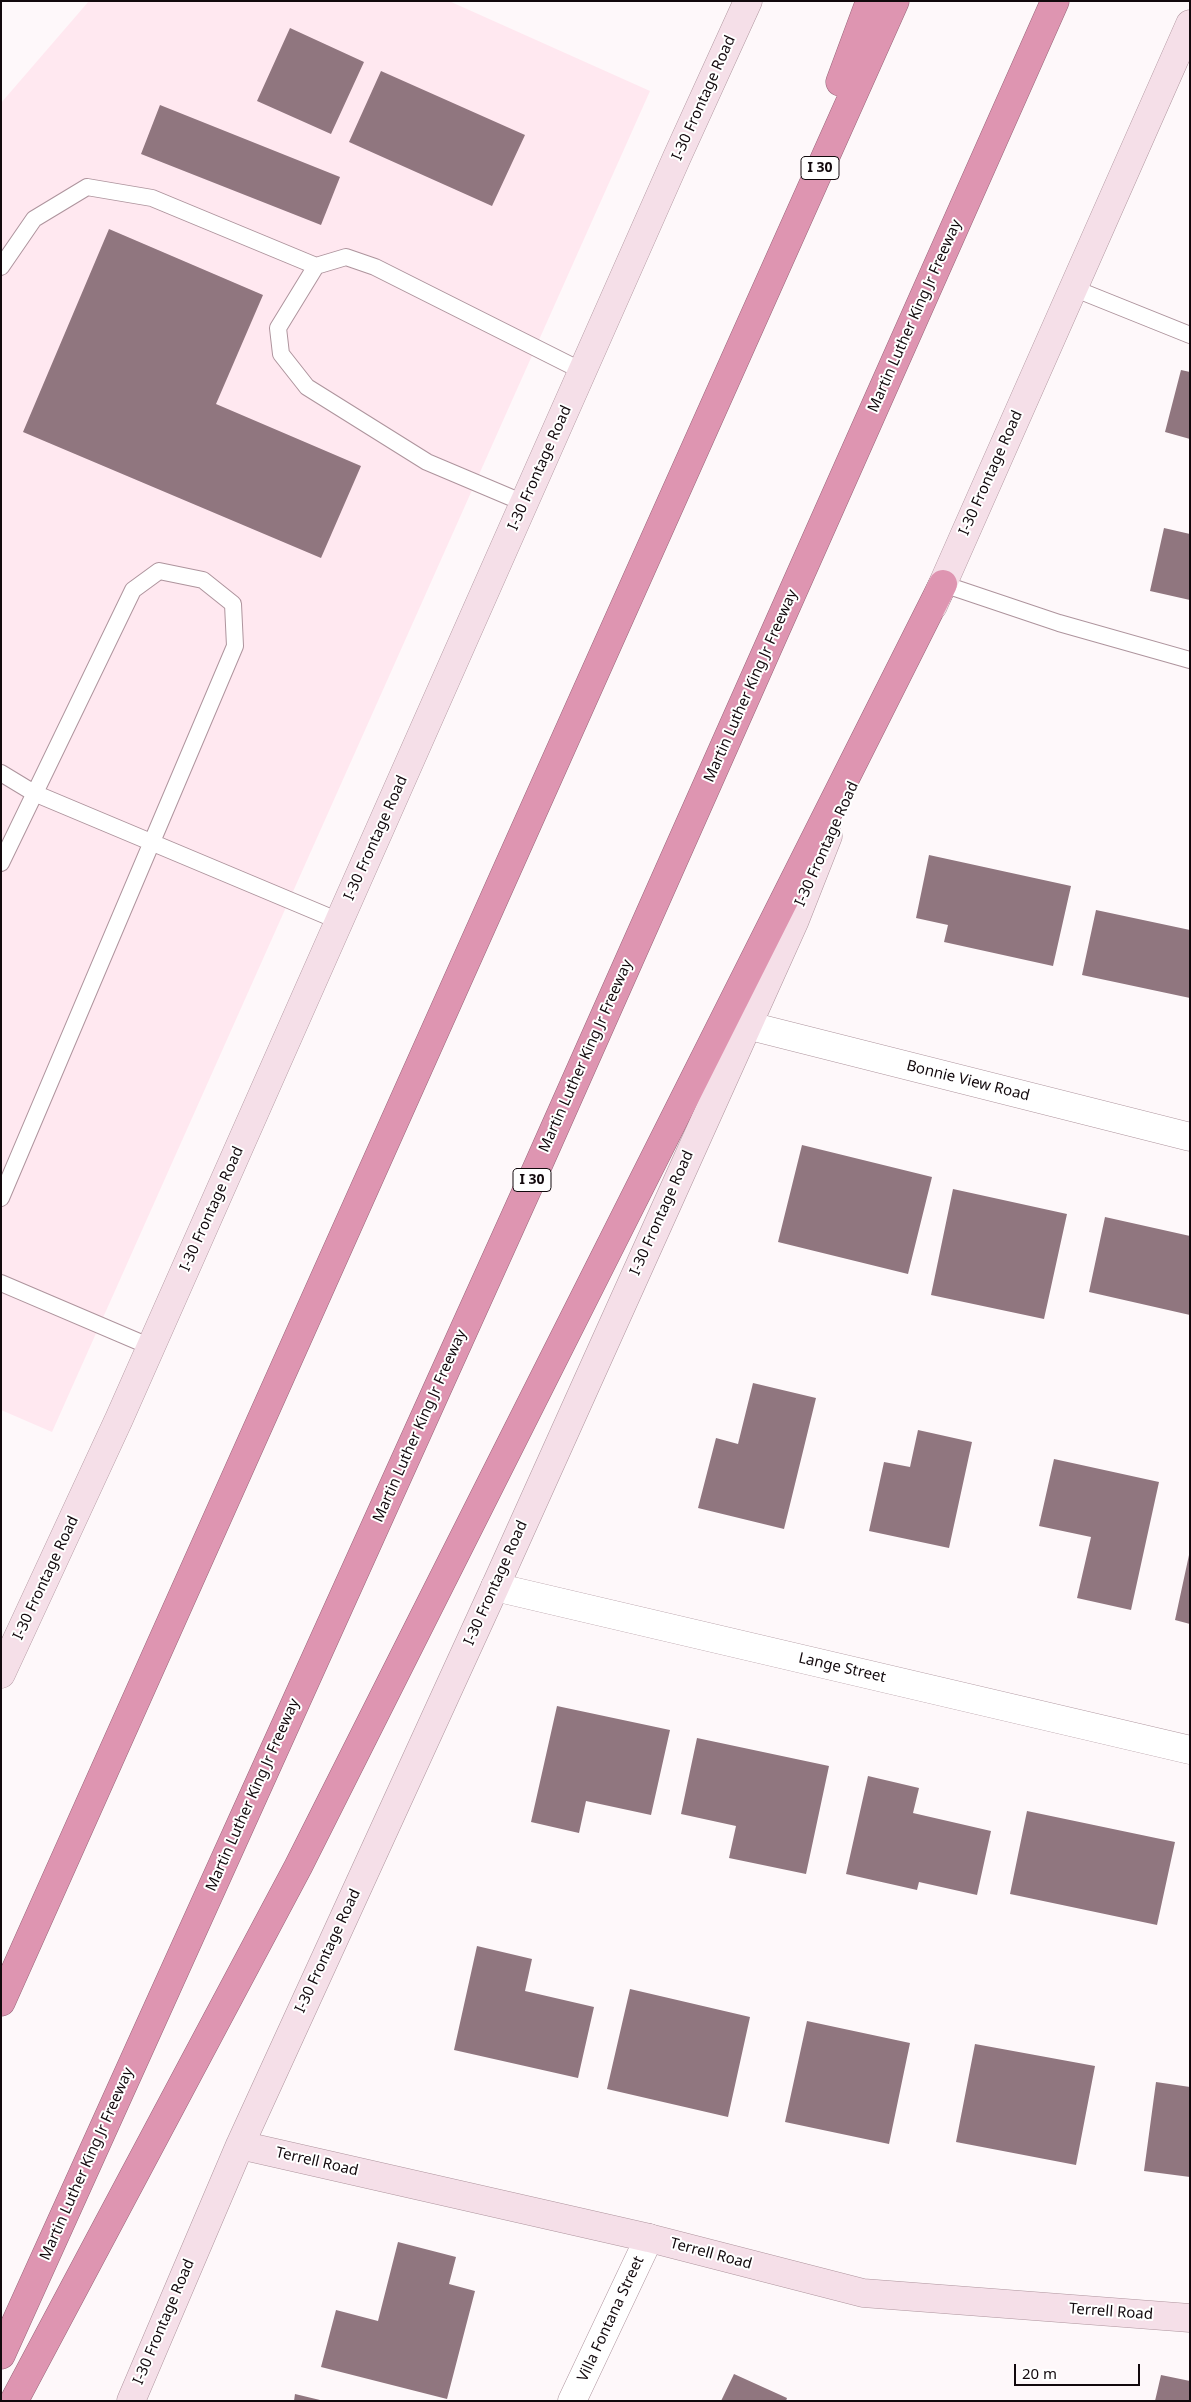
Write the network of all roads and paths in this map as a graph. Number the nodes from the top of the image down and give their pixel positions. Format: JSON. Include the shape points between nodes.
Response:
{"nodes":[{"id":1,"x":748,"y":1,"type":"edge"},
{"id":2,"x":870,"y":1,"type":"edge"},
{"id":3,"x":895,"y":1,"type":"edge"},
{"id":4,"x":1055,"y":1,"type":"edge"},
{"id":5,"x":1190,"y":24,"type":"edge"},
{"id":6,"x":316,"y":266,"type":"junction"},
{"id":7,"x":1,"y":267,"type":"edge"},
{"id":8,"x":1073,"y":288,"type":"junction"},
{"id":9,"x":746,"y":334,"type":"junction"},
{"id":10,"x":1190,"y":335,"type":"edge"},
{"id":11,"x":582,"y":371,"type":"junction"},
{"id":12,"x":524,"y":504,"type":"junction"},
{"id":13,"x":943,"y":584,"type":"junction"},
{"id":14,"x":1190,"y":660,"type":"edge"},
{"id":15,"x":1,"y":773,"type":"edge"},
{"id":16,"x":34,"y":793,"type":"junction"},
{"id":17,"x":152,"y":842,"type":"junction"},
{"id":18,"x":1,"y":863,"type":"edge"},
{"id":19,"x":339,"y":921,"type":"junction"},
{"id":20,"x":746,"y":1025,"type":"junction"},
{"id":21,"x":1190,"y":1137,"type":"edge"},
{"id":22,"x":1,"y":1198,"type":"edge"},
{"id":23,"x":1,"y":1283,"type":"edge"},
{"id":24,"x":151,"y":1347,"type":"junction"},
{"id":25,"x":494,"y":1587,"type":"junction"},
{"id":26,"x":8,"y":1641,"type":"edge"},
{"id":27,"x":1,"y":1674,"type":"edge"},
{"id":28,"x":1190,"y":1750,"type":"edge"},
{"id":29,"x":1,"y":2002,"type":"edge"},
{"id":30,"x":240,"y":2145,"type":"junction"},
{"id":31,"x":649,"y":2238,"type":"junction"},
{"id":32,"x":1190,"y":2318,"type":"edge"},
{"id":33,"x":1,"y":2355,"type":"edge"},
{"id":34,"x":14,"y":2401,"type":"edge"},
{"id":35,"x":130,"y":2401,"type":"edge"},
{"id":36,"x":572,"y":2401,"type":"edge"}],
"edges":[{"from":1,"to":11,"type":"main road","name":"I-30 Frontage Road"},
{"from":2,"to":9,"type":"highway"},
{"from":3,"to":9,"type":"highway","number":"I 30"},
{"from":4,"to":33,"type":"highway","name":"Martin Luther King Jr Freeway","number":"I 30","via":[[540,1161]]},
{"from":5,"to":8,"type":"main road","name":"I-30 Frontage Road"},
{"from":6,"to":7,"type":"lane","via":[[152,198],[87,187],[34,219]]},
{"from":6,"to":11,"type":"lane","via":[[346,257],[375,267]]},
{"from":6,"to":12,"type":"lane","via":[[278,328],[281,354],[307,387],[427,462]]},
{"from":8,"to":10,"type":"lane"},
{"from":8,"to":13,"type":"main road","name":"I-30 Frontage Road"},
{"from":9,"to":29,"type":"highway","number":"I 30"},
{"from":11,"to":12,"type":"main road","name":"I-30 Frontage Road"},
{"from":12,"to":19,"type":"main road","name":"I-30 Frontage Road"},
{"from":13,"to":14,"type":"lane","via":[[1058,623]]},
{"from":13,"to":20,"type":"main road","name":"I-30 Frontage Road"},
{"from":13,"to":34,"type":"highway","via":[[298,1867]]},
{"from":15,"to":16,"type":"lane"},
{"from":16,"to":17,"type":"lane"},
{"from":16,"to":17,"type":"lane","via":[[133,590],[159,571],[202,580],[233,604],[235,646]]},
{"from":16,"to":18,"type":"lane"},
{"from":17,"to":19,"type":"lane"},
{"from":17,"to":22,"type":"lane"},
{"from":19,"to":24,"type":"main road","name":"I-30 Frontage Road"},
{"from":20,"to":21,"type":"street","name":"Bonnie View Road"},
{"from":20,"to":25,"type":"main road","name":"I-30 Frontage Road"},
{"from":23,"to":24,"type":"lane"},
{"from":24,"to":26,"type":"main road","name":"I-30 Frontage Road"},
{"from":25,"to":28,"type":"street","name":"Lange Street"},
{"from":25,"to":30,"type":"main road","name":"I-30 Frontage Road"},
{"from":26,"to":27,"type":"main road","name":"I-30 Frontage Road"},
{"from":30,"to":31,"type":"main road","name":"Terrell Road"},
{"from":30,"to":35,"type":"main road","name":"I-30 Frontage Road"},
{"from":31,"to":32,"type":"main road","name":"Terrell Road","via":[[863,2293]]},
{"from":31,"to":36,"type":"street","name":"Villa Fontana Street"}]}
